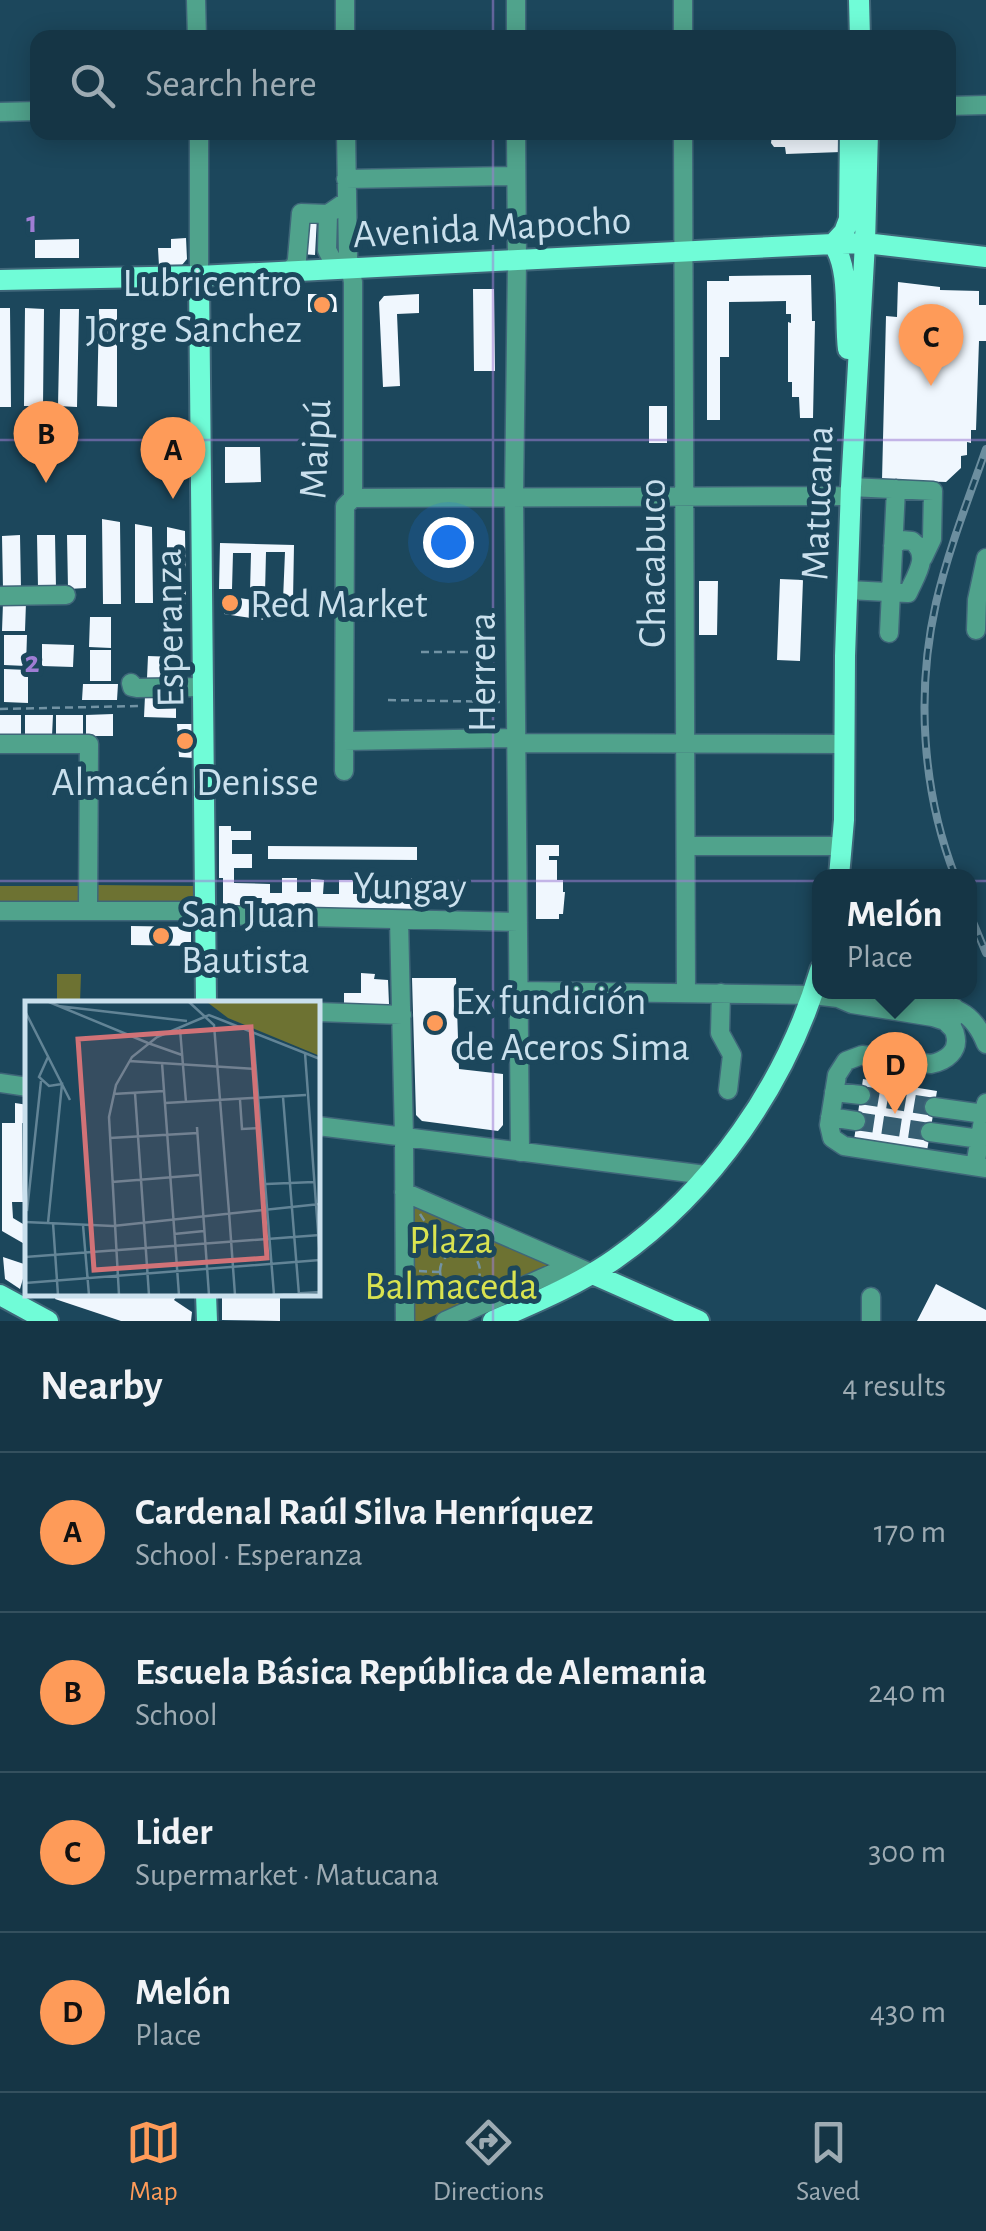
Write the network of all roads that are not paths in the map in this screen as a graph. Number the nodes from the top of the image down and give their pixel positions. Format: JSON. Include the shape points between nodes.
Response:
{"nodes":[{"id":1,"x":196,"y":0,"type":"edge"},
{"id":2,"x":344,"y":0,"type":"edge"},
{"id":3,"x":516,"y":0,"type":"edge"},
{"id":4,"x":683,"y":0,"type":"edge"},
{"id":5,"x":859,"y":0,"type":"edge"},
{"id":6,"x":197,"y":30,"type":"edge"},
{"id":7,"x":345,"y":30,"type":"edge"},
{"id":8,"x":516,"y":30,"type":"edge"},
{"id":9,"x":684,"y":30,"type":"edge"},
{"id":10,"x":860,"y":30,"type":"edge"},
{"id":11,"x":986,"y":105,"type":"edge"},
{"id":12,"x":956,"y":106,"type":"edge"},
{"id":13,"x":30,"y":111,"type":"edge"},
{"id":14,"x":0,"y":112,"type":"edge"},
{"id":15,"x":200,"y":140,"type":"edge"},
{"id":16,"x":346,"y":140,"type":"edge"},
{"id":17,"x":516,"y":140,"type":"edge"},
{"id":18,"x":684,"y":140,"type":"edge"},
{"id":19,"x":850,"y":140,"type":"edge"},
{"id":20,"x":868,"y":140,"type":"edge"},
{"id":21,"x":516,"y":176,"type":"junction"},
{"id":22,"x":346,"y":179,"type":"junction"},
{"id":23,"x":347,"y":201,"type":"junction"},
{"id":24,"x":328,"y":214,"type":"junction"},
{"id":25,"x":310,"y":242,"type":"junction"},
{"id":26,"x":348,"y":243,"type":"junction"},
{"id":27,"x":833,"y":244,"type":"junction"},
{"id":28,"x":865,"y":244,"type":"junction"},
{"id":29,"x":684,"y":251,"type":"junction"},
{"id":30,"x":986,"y":257,"type":"edge"},
{"id":31,"x":518,"y":260,"type":"junction"},
{"id":32,"x":344,"y":268,"type":"junction"},
{"id":33,"x":289,"y":271,"type":"junction"},
{"id":34,"x":199,"y":276,"type":"junction"},
{"id":35,"x":0,"y":280,"type":"edge"},
{"id":36,"x":855,"y":386,"type":"junction"},
{"id":37,"x":896,"y":490,"type":"junction"},
{"id":38,"x":851,"y":492,"type":"junction"},
{"id":39,"x":686,"y":496,"type":"junction"},
{"id":40,"x":353,"y":498,"type":"junction"},
{"id":41,"x":514,"y":498,"type":"junction"},
{"id":42,"x":893,"y":546,"type":"junction"},
{"id":43,"x":923,"y":558,"type":"junction"},
{"id":44,"x":986,"y":558,"type":"edge"},
{"id":45,"x":848,"y":590,"type":"junction"},
{"id":46,"x":891,"y":592,"type":"junction"},
{"id":47,"x":66,"y":594,"type":"dead end"},
{"id":48,"x":0,"y":596,"type":"edge"},
{"id":49,"x":976,"y":630,"type":"dead end"},
{"id":50,"x":889,"y":634,"type":"dead end"},
{"id":51,"x":134,"y":685,"type":"road end"},
{"id":52,"x":204,"y":688,"type":"junction"},
{"id":53,"x":516,"y":740,"type":"junction"},
{"id":54,"x":344,"y":741,"type":"junction"},
{"id":55,"x":0,"y":744,"type":"edge"},
{"id":56,"x":686,"y":744,"type":"junction"},
{"id":57,"x":844,"y":744,"type":"junction"},
{"id":58,"x":344,"y":771,"type":"dead end"},
{"id":59,"x":686,"y":846,"type":"junction"},
{"id":60,"x":842,"y":846,"type":"junction"},
{"id":61,"x":840,"y":869,"type":"edge"},
{"id":62,"x":88,"y":910,"type":"junction"},
{"id":63,"x":0,"y":911,"type":"edge"},
{"id":64,"x":206,"y":913,"type":"junction"},
{"id":65,"x":399,"y":920,"type":"junction"},
{"id":66,"x":518,"y":922,"type":"junction"},
{"id":67,"x":518,"y":991,"type":"junction"},
{"id":68,"x":686,"y":993,"type":"junction"},
{"id":69,"x":721,"y":993,"type":"junction"},
{"id":70,"x":812,"y":995,"type":"edge"},
{"id":71,"x":812,"y":997,"type":"edge"},
{"id":72,"x":840,"y":999,"type":"edge"},
{"id":73,"x":888,"y":999,"type":"edge"},
{"id":74,"x":206,"y":1001,"type":"edge"},
{"id":75,"x":954,"y":1008,"type":"junction"},
{"id":76,"x":320,"y":1012,"type":"edge"},
{"id":77,"x":402,"y":1015,"type":"junction"},
{"id":78,"x":952,"y":1028,"type":"junction"},
{"id":79,"x":986,"y":1044,"type":"edge"},
{"id":80,"x":0,"y":1084,"type":"edge"},
{"id":81,"x":25,"y":1087,"type":"edge"},
{"id":82,"x":728,"y":1090,"type":"dead end"},
{"id":83,"x":834,"y":1092,"type":"junction"},
{"id":84,"x":860,"y":1096,"type":"tunnel mouth"},
{"id":85,"x":934,"y":1107,"type":"tunnel mouth"},
{"id":86,"x":985,"y":1109,"type":"edge"},
{"id":87,"x":830,"y":1118,"type":"junction"},
{"id":88,"x":856,"y":1121,"type":"tunnel mouth"},
{"id":89,"x":320,"y":1126,"type":"edge"},
{"id":90,"x":930,"y":1132,"type":"tunnel mouth"},
{"id":91,"x":404,"y":1137,"type":"junction"},
{"id":92,"x":980,"y":1139,"type":"junction"},
{"id":93,"x":520,"y":1152,"type":"junction"},
{"id":94,"x":980,"y":1167,"type":"edge"},
{"id":95,"x":706,"y":1176,"type":"junction"},
{"id":96,"x":404,"y":1192,"type":"junction"},
{"id":97,"x":572,"y":1265,"type":"junction"},
{"id":98,"x":593,"y":1274,"type":"junction"},
{"id":99,"x":0,"y":1295,"type":"edge"},
{"id":100,"x":871,"y":1297,"type":"dead end"},
{"id":101,"x":48,"y":1321,"type":"edge"},
{"id":102,"x":405,"y":1321,"type":"edge"},
{"id":103,"x":444,"y":1321,"type":"edge"},
{"id":104,"x":492,"y":1321,"type":"edge"},
{"id":105,"x":700,"y":1321,"type":"edge"},
{"id":106,"x":871,"y":1321,"type":"edge"}],
"edges":[{"from":1,"to":6,"type":"street"},
{"from":2,"to":7,"type":"street"},
{"from":3,"to":8,"type":"street"},
{"from":4,"to":9,"type":"street"},
{"from":5,"to":10,"type":"main road"},
{"from":11,"to":12,"type":"street"},
{"from":13,"to":14,"type":"street"},
{"from":15,"to":34,"type":"street","name":"Esperanza"},
{"from":16,"to":22,"type":"street","name":"Maipú"},
{"from":17,"to":21,"type":"street","name":"Herrera"},
{"from":18,"to":29,"type":"street","name":"Chacabuco"},
{"from":19,"to":27,"type":"main road","via":[[849,219]]},
{"from":20,"to":28,"type":"main road","name":"Matucana"},
{"from":21,"to":22,"type":"street"},
{"from":21,"to":31,"type":"street","name":"Herrera"},
{"from":22,"to":23,"type":"street","name":"Maipú"},
{"from":23,"to":24,"type":"street"},
{"from":23,"to":26,"type":"street","name":"Maipú"},
{"from":24,"to":25,"type":"street"},
{"from":24,"to":25,"type":"street","via":[[301,214]]},
{"from":25,"to":26,"type":"street"},
{"from":25,"to":32,"type":"street"},
{"from":25,"to":33,"type":"street"},
{"from":26,"to":32,"type":"street","name":"Maipú"},
{"from":27,"to":28,"type":"main road","name":"Avenida Mapocho"},
{"from":27,"to":29,"type":"main road","name":"Avenida Mapocho"},
{"from":27,"to":36,"type":"main road","via":[[843,270]]},
{"from":28,"to":30,"type":"main road","name":"Avenida Mapocho"},
{"from":28,"to":36,"type":"main road","name":"Matucana"},
{"from":29,"to":31,"type":"main road","name":"Avenida Mapocho"},
{"from":29,"to":39,"type":"street","name":"Chacabuco"},
{"from":31,"to":32,"type":"main road","name":"Avenida Mapocho"},
{"from":31,"to":41,"type":"street","name":"Herrera"},
{"from":32,"to":33,"type":"main road","name":"Avenida Mapocho"},
{"from":32,"to":40,"type":"street","name":"Maipú","via":[[352,282]]},
{"from":33,"to":34,"type":"main road","name":"Avenida Mapocho"},
{"from":34,"to":35,"type":"main road","name":"Avenida Mapocho"},
{"from":34,"to":52,"type":"main road","name":"Esperanza"},
{"from":36,"to":38,"type":"main road","name":"Matucana"},
{"from":37,"to":38,"type":"street"},
{"from":37,"to":42,"type":"street"},
{"from":37,"to":43,"type":"street","via":[[933,492],[932,539]]},
{"from":38,"to":39,"type":"street"},
{"from":38,"to":45,"type":"main road","name":"Matucana"},
{"from":39,"to":41,"type":"street"},
{"from":39,"to":56,"type":"street","name":"Chacabuco"},
{"from":40,"to":41,"type":"street"},
{"from":40,"to":54,"type":"street","name":"Maipú","via":[[345,506]]},
{"from":41,"to":53,"type":"street","name":"Herrera"},
{"from":42,"to":43,"type":"street","via":[[912,540]]},
{"from":42,"to":46,"type":"street"},
{"from":43,"to":46,"type":"street","via":[[908,593]]},
{"from":44,"to":49,"type":"street"},
{"from":45,"to":46,"type":"street"},
{"from":45,"to":57,"type":"main road","name":"Matucana"},
{"from":46,"to":50,"type":"street"},
{"from":47,"to":48,"type":"street"},
{"from":51,"to":52,"type":"street"},
{"from":52,"to":64,"type":"main road","name":"Esperanza"},
{"from":53,"to":54,"type":"street"},
{"from":53,"to":56,"type":"street"},
{"from":53,"to":66,"type":"street","name":"Herrera"},
{"from":54,"to":58,"type":"street","name":"Maipú"},
{"from":55,"to":62,"type":"street","via":[[89,744]]},
{"from":56,"to":57,"type":"street"},
{"from":56,"to":59,"type":"street","name":"Chacabuco"},
{"from":57,"to":60,"type":"main road","name":"Matucana"},
{"from":59,"to":60,"type":"street"},
{"from":59,"to":68,"type":"street","name":"Chacabuco"},
{"from":60,"to":61,"type":"main road","name":"Matucana"},
{"from":62,"to":63,"type":"street","name":"Yungay"},
{"from":62,"to":64,"type":"street","name":"Yungay"},
{"from":64,"to":65,"type":"street","name":"Yungay"},
{"from":64,"to":74,"type":"main road","name":"Esperanza"},
{"from":65,"to":66,"type":"street","name":"Yungay"},
{"from":65,"to":77,"type":"street"},
{"from":66,"to":67,"type":"street","name":"Herrera"},
{"from":67,"to":68,"type":"street"},
{"from":67,"to":93,"type":"street","name":"Herrera"},
{"from":68,"to":69,"type":"street"},
{"from":69,"to":70,"type":"street"},
{"from":69,"to":82,"type":"street","via":[[720,1033],[732,1055]]},
{"from":71,"to":95,"type":"main road","via":[[752,1115]]},
{"from":72,"to":78,"type":"street","via":[[933,1017]]},
{"from":73,"to":75,"type":"street"},
{"from":75,"to":78,"type":"street"},
{"from":75,"to":79,"type":"street","via":[[974,1021]]},
{"from":76,"to":77,"type":"street"},
{"from":77,"to":91,"type":"street"},
{"from":78,"to":83,"type":"street","via":[[956,1047],[942,1062],[856,1056],[839,1070]]},
{"from":80,"to":81,"type":"street"},
{"from":83,"to":84,"type":"street"},
{"from":83,"to":87,"type":"street"},
{"from":85,"to":86,"type":"street"},
{"from":86,"to":92,"type":"street"},
{"from":87,"to":88,"type":"street"},
{"from":87,"to":94,"type":"street","via":[[830,1134],[844,1146]]},
{"from":89,"to":91,"type":"street"},
{"from":90,"to":92,"type":"street"},
{"from":91,"to":93,"type":"street"},
{"from":91,"to":96,"type":"street"},
{"from":92,"to":94,"type":"street"},
{"from":93,"to":95,"type":"street"},
{"from":95,"to":98,"type":"main road"},
{"from":96,"to":97,"type":"street"},
{"from":96,"to":102,"type":"street"},
{"from":97,"to":98,"type":"street"},
{"from":97,"to":103,"type":"street"},
{"from":98,"to":104,"type":"main road"},
{"from":98,"to":105,"type":"main road"},
{"from":99,"to":101,"type":"main road"},
{"from":100,"to":106,"type":"street"}]}
